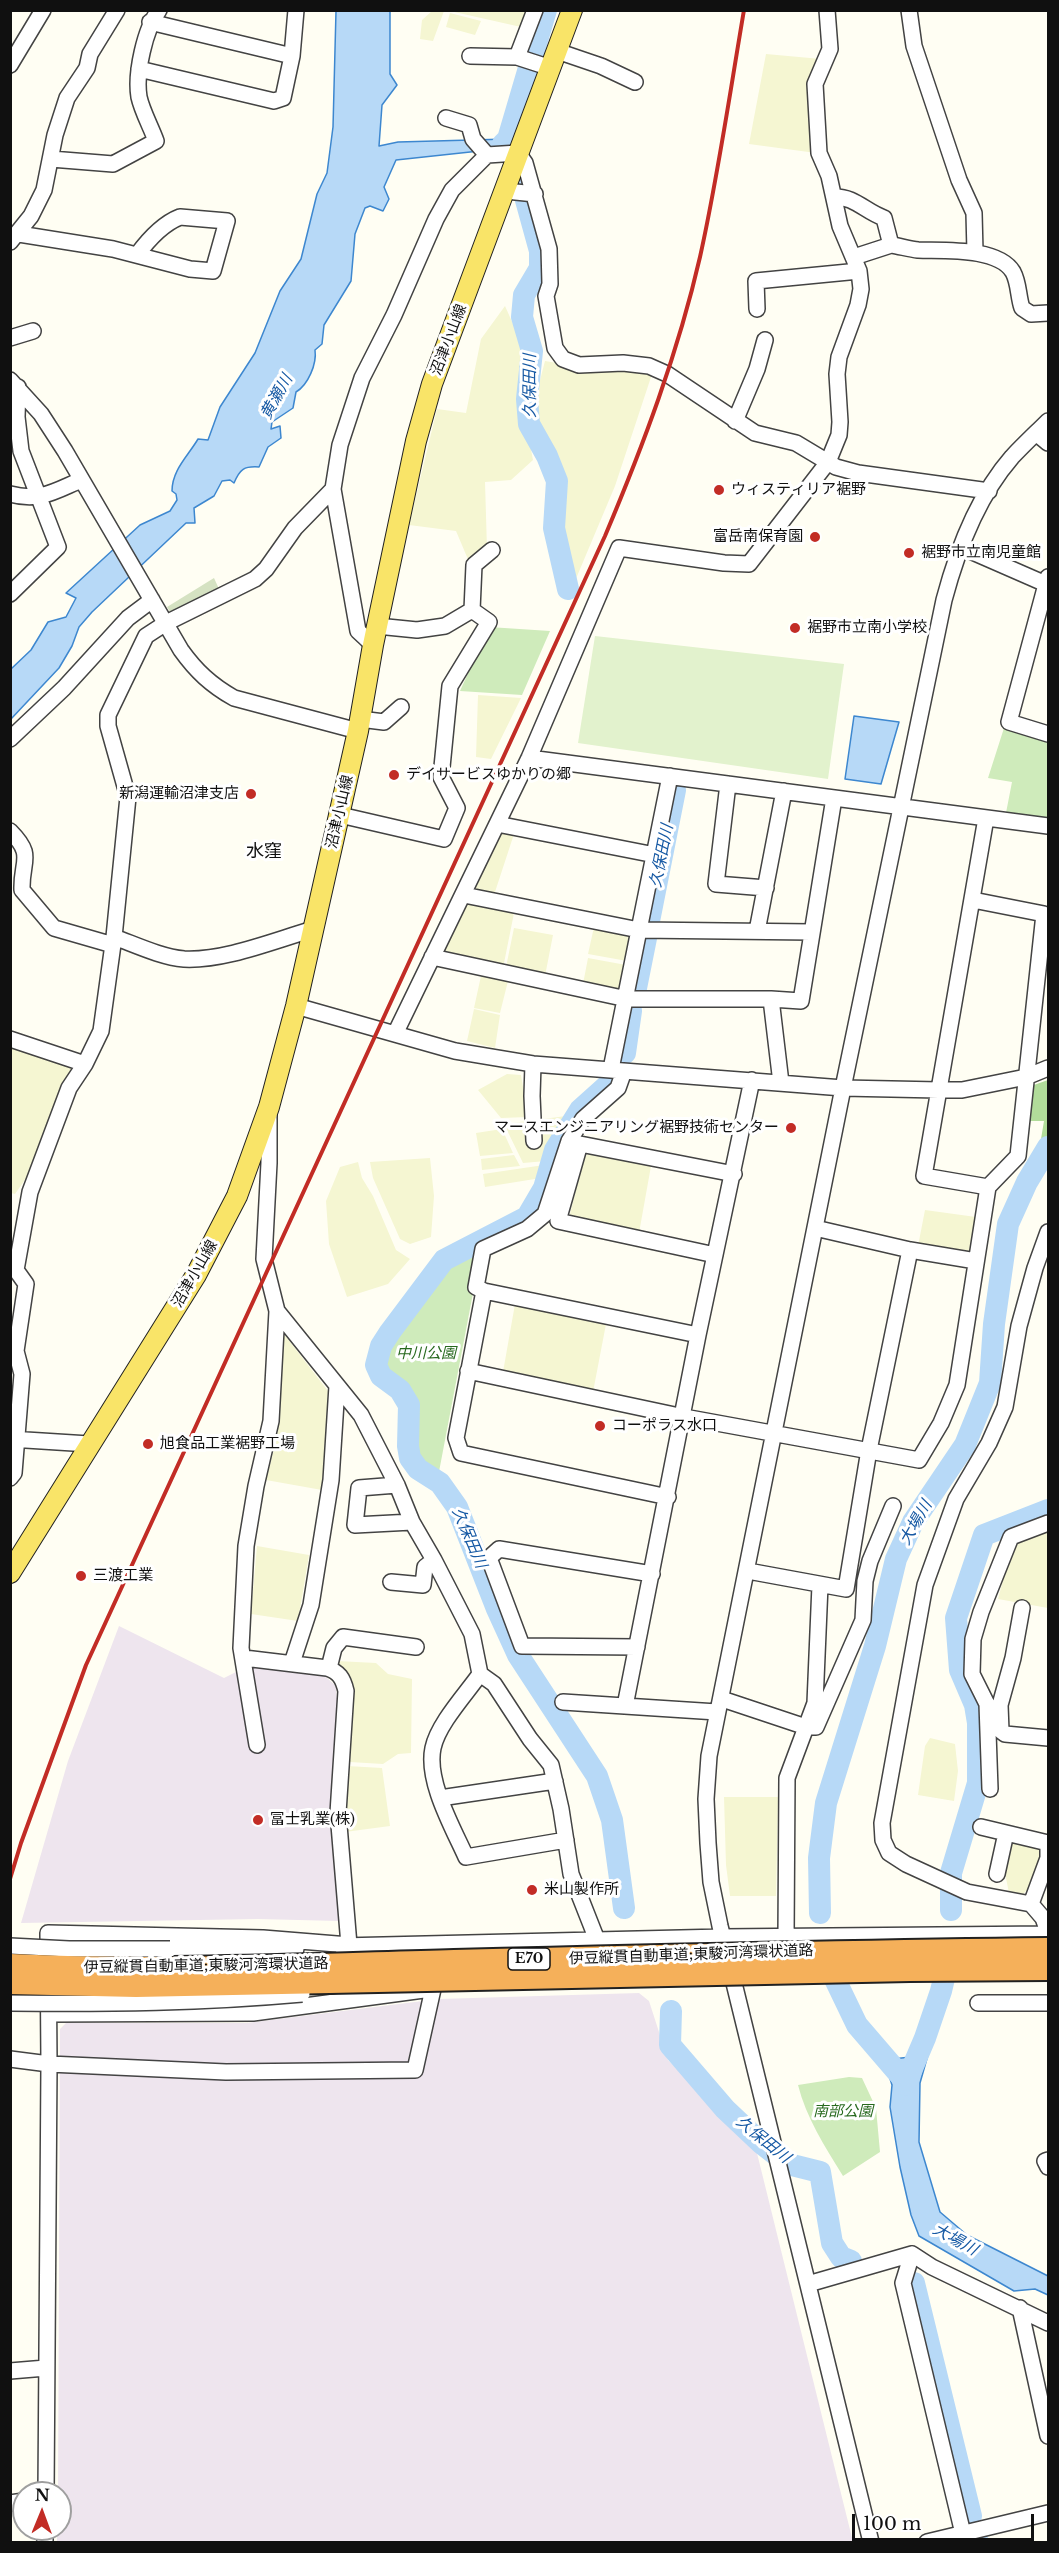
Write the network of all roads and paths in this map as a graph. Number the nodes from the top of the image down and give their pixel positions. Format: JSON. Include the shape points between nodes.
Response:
{"nodes":[{"id":1,"x":43,"y":10,"type":"edge"},
{"id":2,"x":117,"y":10,"type":"edge"},
{"id":3,"x":296,"y":10,"type":"edge"},
{"id":4,"x":535,"y":10,"type":"edge"},
{"id":5,"x":572,"y":10,"type":"edge"},
{"id":6,"x":827,"y":10,"type":"edge"},
{"id":7,"x":909,"y":10,"type":"edge"},
{"id":8,"x":154,"y":16,"type":"edge"},
{"id":9,"x":292,"y":56,"type":"junction"},
{"id":10,"x":470,"y":56,"type":"dead end"},
{"id":11,"x":537,"y":59,"type":"junction"},
{"id":12,"x":10,"y":65,"type":"edge"},
{"id":13,"x":139,"y":69,"type":"junction"},
{"id":14,"x":636,"y":82,"type":"dead end"},
{"id":15,"x":446,"y":118,"type":"dead end"},
{"id":16,"x":486,"y":153,"type":"junction"},
{"id":17,"x":518,"y":153,"type":"junction"},
{"id":18,"x":51,"y":159,"type":"junction"},
{"id":19,"x":508,"y":192,"type":"junction"},
{"id":20,"x":535,"y":194,"type":"junction"},
{"id":21,"x":834,"y":197,"type":"junction"},
{"id":22,"x":15,"y":238,"type":"edge"},
{"id":23,"x":891,"y":245,"type":"junction"},
{"id":24,"x":975,"y":252,"type":"junction"},
{"id":25,"x":137,"y":255,"type":"junction"},
{"id":26,"x":857,"y":264,"type":"junction"},
{"id":27,"x":757,"y":309,"type":"dead end"},
{"id":28,"x":1048,"y":313,"type":"edge"},
{"id":29,"x":33,"y":331,"type":"dead end"},
{"id":30,"x":10,"y":338,"type":"edge"},
{"id":31,"x":765,"y":340,"type":"dead end"},
{"id":32,"x":14,"y":383,"type":"edge"},
{"id":33,"x":735,"y":421,"type":"junction"},
{"id":34,"x":1048,"y":421,"type":"edge"},
{"id":35,"x":1042,"y":438,"type":"edge"},
{"id":36,"x":828,"y":462,"type":"junction"},
{"id":37,"x":81,"y":480,"type":"junction"},
{"id":38,"x":333,"y":489,"type":"junction"},
{"id":39,"x":989,"y":491,"type":"junction"},
{"id":40,"x":10,"y":494,"type":"edge"},
{"id":41,"x":39,"y":498,"type":"junction"},
{"id":42,"x":961,"y":547,"type":"junction"},
{"id":43,"x":492,"y":550,"type":"dead end"},
{"id":44,"x":1048,"y":582,"type":"edge"},
{"id":45,"x":10,"y":594,"type":"edge"},
{"id":46,"x":150,"y":597,"type":"junction"},
{"id":47,"x":472,"y":610,"type":"junction"},
{"id":48,"x":166,"y":623,"type":"junction"},
{"id":49,"x":377,"y":626,"type":"junction"},
{"id":50,"x":373,"y":645,"type":"junction"},
{"id":51,"x":401,"y":707,"type":"dead end"},
{"id":52,"x":359,"y":725,"type":"junction"},
{"id":53,"x":1048,"y":734,"type":"edge"},
{"id":54,"x":10,"y":739,"type":"edge"},
{"id":55,"x":529,"y":758,"type":"junction"},
{"id":56,"x":670,"y":776,"type":"junction"},
{"id":57,"x":728,"y":784,"type":"junction"},
{"id":58,"x":784,"y":791,"type":"junction"},
{"id":59,"x":834,"y":798,"type":"junction"},
{"id":60,"x":902,"y":807,"type":"junction"},
{"id":61,"x":340,"y":815,"type":"junction"},
{"id":62,"x":986,"y":818,"type":"junction"},
{"id":63,"x":497,"y":824,"type":"junction"},
{"id":64,"x":1048,"y":826,"type":"edge"},
{"id":65,"x":10,"y":831,"type":"edge"},
{"id":66,"x":655,"y":855,"type":"junction"},
{"id":67,"x":766,"y":888,"type":"junction"},
{"id":68,"x":464,"y":895,"type":"junction"},
{"id":69,"x":973,"y":900,"type":"junction"},
{"id":70,"x":314,"y":929,"type":"junction"},
{"id":71,"x":639,"y":930,"type":"junction"},
{"id":72,"x":757,"y":931,"type":"junction"},
{"id":73,"x":811,"y":932,"type":"junction"},
{"id":74,"x":113,"y":941,"type":"junction"},
{"id":75,"x":432,"y":957,"type":"junction"},
{"id":76,"x":627,"y":999,"type":"junction"},
{"id":77,"x":771,"y":999,"type":"junction"},
{"id":78,"x":296,"y":1006,"type":"junction"},
{"id":79,"x":395,"y":1034,"type":"junction"},
{"id":80,"x":10,"y":1039,"type":"edge"},
{"id":81,"x":85,"y":1064,"type":"junction"},
{"id":82,"x":533,"y":1064,"type":"junction"},
{"id":83,"x":1048,"y":1068,"type":"edge"},
{"id":84,"x":617,"y":1070,"type":"junction"},
{"id":85,"x":1026,"y":1077,"type":"junction"},
{"id":86,"x":752,"y":1080,"type":"junction"},
{"id":87,"x":781,"y":1083,"type":"junction"},
{"id":88,"x":843,"y":1088,"type":"junction"},
{"id":89,"x":939,"y":1090,"type":"junction"},
{"id":90,"x":268,"y":1107,"type":"junction"},
{"id":91,"x":534,"y":1141,"type":"dead end"},
{"id":92,"x":575,"y":1143,"type":"junction"},
{"id":93,"x":734,"y":1174,"type":"junction"},
{"id":94,"x":988,"y":1187,"type":"junction"},
{"id":95,"x":815,"y":1228,"type":"junction"},
{"id":96,"x":1048,"y":1232,"type":"edge"},
{"id":97,"x":910,"y":1250,"type":"junction"},
{"id":98,"x":715,"y":1255,"type":"junction"},
{"id":99,"x":976,"y":1261,"type":"junction"},
{"id":100,"x":484,"y":1291,"type":"junction"},
{"id":101,"x":277,"y":1311,"type":"junction"},
{"id":102,"x":698,"y":1335,"type":"junction"},
{"id":103,"x":13,"y":1351,"type":"edge"},
{"id":104,"x":468,"y":1371,"type":"junction"},
{"id":105,"x":337,"y":1386,"type":"junction"},
{"id":106,"x":684,"y":1417,"type":"junction"},
{"id":107,"x":774,"y":1433,"type":"junction"},
{"id":108,"x":14,"y":1439,"type":"edge"},
{"id":109,"x":89,"y":1444,"type":"junction"},
{"id":110,"x":868,"y":1450,"type":"junction"},
{"id":111,"x":10,"y":1478,"type":"edge"},
{"id":112,"x":397,"y":1485,"type":"junction"},
{"id":113,"x":668,"y":1497,"type":"junction"},
{"id":114,"x":893,"y":1506,"type":"dead end"},
{"id":115,"x":412,"y":1522,"type":"junction"},
{"id":116,"x":1048,"y":1523,"type":"edge"},
{"id":117,"x":434,"y":1560,"type":"junction"},
{"id":118,"x":11,"y":1570,"type":"edge"},
{"id":119,"x":748,"y":1571,"type":"junction"},
{"id":120,"x":652,"y":1574,"type":"junction"},
{"id":121,"x":391,"y":1582,"type":"dead end"},
{"id":122,"x":820,"y":1585,"type":"junction"},
{"id":123,"x":1022,"y":1608,"type":"dead end"},
{"id":124,"x":416,"y":1647,"type":"dead end"},
{"id":125,"x":637,"y":1647,"type":"junction"},
{"id":126,"x":244,"y":1658,"type":"junction"},
{"id":127,"x":292,"y":1663,"type":"junction"},
{"id":128,"x":329,"y":1668,"type":"junction"},
{"id":129,"x":480,"y":1674,"type":"junction"},
{"id":130,"x":563,"y":1702,"type":"dead end"},
{"id":131,"x":720,"y":1705,"type":"junction"},
{"id":132,"x":625,"y":1706,"type":"junction"},
{"id":133,"x":806,"y":1727,"type":"junction"},
{"id":134,"x":1048,"y":1738,"type":"edge"},
{"id":135,"x":257,"y":1745,"type":"dead end"},
{"id":136,"x":555,"y":1782,"type":"junction"},
{"id":137,"x":990,"y":1789,"type":"dead end"},
{"id":138,"x":440,"y":1798,"type":"junction"},
{"id":139,"x":981,"y":1827,"type":"dead end"},
{"id":140,"x":1006,"y":1833,"type":"junction"},
{"id":141,"x":566,"y":1840,"type":"junction"},
{"id":142,"x":1048,"y":1852,"type":"edge"},
{"id":143,"x":997,"y":1874,"type":"dead end"},
{"id":144,"x":1031,"y":1904,"type":"junction"},
{"id":145,"x":1047,"y":1926,"type":"edge"},
{"id":146,"x":723,"y":1937,"type":"junction"},
{"id":147,"x":786,"y":1937,"type":"junction"},
{"id":148,"x":597,"y":1940,"type":"junction"},
{"id":149,"x":349,"y":1945,"type":"junction"},
{"id":150,"x":10,"y":1946,"type":"edge"},
{"id":151,"x":1048,"y":1949,"type":"edge"},
{"id":152,"x":1048,"y":1963,"type":"edge"},
{"id":153,"x":10,"y":1965,"type":"edge"},
{"id":154,"x":731,"y":1968,"type":"junction"},
{"id":155,"x":1048,"y":1969,"type":"edge"},
{"id":156,"x":477,"y":1974,"type":"junction"},
{"id":157,"x":10,"y":1983,"type":"edge"},
{"id":158,"x":136,"y":1986,"type":"junction"},
{"id":159,"x":10,"y":1989,"type":"edge"},
{"id":160,"x":433,"y":1989,"type":"junction"},
{"id":161,"x":10,"y":2003,"type":"edge"},
{"id":162,"x":978,"y":2003,"type":"dead end"},
{"id":163,"x":1048,"y":2003,"type":"edge"},
{"id":164,"x":50,"y":2014,"type":"junction"},
{"id":165,"x":10,"y":2059,"type":"edge"},
{"id":166,"x":49,"y":2064,"type":"junction"},
{"id":167,"x":1048,"y":2160,"type":"edge"},
{"id":168,"x":1048,"y":2167,"type":"edge"},
{"id":169,"x":912,"y":2254,"type":"junction"},
{"id":170,"x":808,"y":2284,"type":"junction"},
{"id":171,"x":1020,"y":2308,"type":"junction"},
{"id":172,"x":1048,"y":2323,"type":"edge"},
{"id":173,"x":46,"y":2368,"type":"junction"},
{"id":174,"x":10,"y":2372,"type":"edge"},
{"id":175,"x":1048,"y":2436,"type":"edge"},
{"id":176,"x":46,"y":2481,"type":"edge"},
{"id":177,"x":1048,"y":2513,"type":"edge"},
{"id":178,"x":964,"y":2538,"type":"edge"},
{"id":179,"x":871,"y":2542,"type":"edge"},
{"id":180,"x":927,"y":2542,"type":"edge"}],
"edges":[{"from":1,"to":12,"type":"street"},
{"from":2,"to":18,"type":"street","via":[[67,98],[54,135]]},
{"from":3,"to":9,"type":"street"},
{"from":4,"to":11,"type":"street"},
{"from":5,"to":11,"type":"main road","name":"沼津小山線"},
{"from":6,"to":21,"type":"street","via":[[830,49],[815,84],[819,153]]},
{"from":7,"to":24,"type":"street","via":[[914,46],[974,213]]},
{"from":8,"to":9,"type":"street"},
{"from":8,"to":13,"type":"street"},
{"from":9,"to":13,"type":"street","via":[[283,98],[274,101]]},
{"from":10,"to":11,"type":"street"},
{"from":11,"to":14,"type":"street","via":[[601,66]]},
{"from":11,"to":17,"type":"main road","name":"沼津小山線"},
{"from":13,"to":18,"type":"street","via":[[139,96],[156,141],[113,164]]},
{"from":15,"to":16,"type":"street","via":[[469,125],[473,139]]},
{"from":16,"to":17,"type":"street"},
{"from":16,"to":38,"type":"street","via":[[452,190],[436,219],[362,378],[340,445]]},
{"from":17,"to":19,"type":"main road","name":"沼津小山線"},
{"from":17,"to":20,"type":"street"},
{"from":18,"to":22,"type":"street","via":[[44,190]]},
{"from":19,"to":20,"type":"street"},
{"from":19,"to":49,"type":"main road","name":"沼津小山線","via":[[432,384]]},
{"from":20,"to":33,"type":"street","via":[[549,249],[550,284],[546,296],[555,348],[563,359],[579,365],[649,366]]},
{"from":21,"to":23,"type":"street","via":[[857,202],[884,218]]},
{"from":21,"to":26,"type":"street","via":[[840,226]]},
{"from":22,"to":25,"type":"street"},
{"from":23,"to":24,"type":"street"},
{"from":23,"to":26,"type":"street"},
{"from":24,"to":28,"type":"street","via":[[1003,262],[1012,271],[1022,308],[1031,314]]},
{"from":25,"to":25,"type":"street","via":[[213,271],[227,221],[180,217],[147,241]]},
{"from":26,"to":27,"type":"street","via":[[756,281]]},
{"from":26,"to":36,"type":"street","via":[[861,289],[839,357],[839,435]]},
{"from":29,"to":30,"type":"street"},
{"from":31,"to":33,"type":"street"},
{"from":32,"to":37,"type":"street","via":[[41,414]]},
{"from":32,"to":41,"type":"street","via":[[21,451]]},
{"from":33,"to":36,"type":"street","via":[[765,437],[796,443]]},
{"from":34,"to":35,"type":"street"},
{"from":35,"to":39,"type":"street","via":[[1011,459]]},
{"from":36,"to":39,"type":"street","via":[[858,473]]},
{"from":36,"to":55,"type":"street","via":[[748,564],[619,548]]},
{"from":37,"to":41,"type":"street"},
{"from":37,"to":46,"type":"street"},
{"from":38,"to":48,"type":"street","via":[[295,528],[266,570],[255,579]]},
{"from":38,"to":50,"type":"street","via":[[358,631]]},
{"from":39,"to":42,"type":"street"},
{"from":40,"to":41,"type":"street"},
{"from":41,"to":45,"type":"street","via":[[58,548]]},
{"from":42,"to":44,"type":"street"},
{"from":42,"to":60,"type":"street","via":[[944,600]]},
{"from":43,"to":47,"type":"street","via":[[474,565]]},
{"from":44,"to":53,"type":"street","via":[[1009,722]]},
{"from":46,"to":48,"type":"street"},
{"from":46,"to":54,"type":"street"},
{"from":47,"to":49,"type":"street","via":[[445,627],[417,630]]},
{"from":47,"to":61,"type":"street","via":[[489,622],[450,686],[441,777],[457,808],[444,839]]},
{"from":48,"to":52,"type":"street","via":[[181,650],[215,688],[259,706]]},
{"from":48,"to":74,"type":"street","via":[[141,643],[108,715],[128,797]]},
{"from":49,"to":50,"type":"main road","name":"沼津小山線"},
{"from":50,"to":52,"type":"main road","name":"沼津小山線"},
{"from":51,"to":52,"type":"street","via":[[384,722]]},
{"from":52,"to":61,"type":"main road","name":"沼津小山線"},
{"from":55,"to":56,"type":"street"},
{"from":55,"to":63,"type":"street"},
{"from":56,"to":57,"type":"street"},
{"from":56,"to":66,"type":"street"},
{"from":57,"to":58,"type":"street"},
{"from":57,"to":67,"type":"street","via":[[716,884]]},
{"from":58,"to":59,"type":"street"},
{"from":58,"to":67,"type":"street"},
{"from":59,"to":60,"type":"street"},
{"from":59,"to":73,"type":"street"},
{"from":60,"to":62,"type":"street"},
{"from":60,"to":88,"type":"street"},
{"from":61,"to":70,"type":"main road","name":"沼津小山線"},
{"from":62,"to":64,"type":"street"},
{"from":62,"to":69,"type":"street"},
{"from":63,"to":66,"type":"street"},
{"from":63,"to":68,"type":"street"},
{"from":65,"to":74,"type":"street","via":[[26,853],[22,890],[54,928]]},
{"from":66,"to":71,"type":"street"},
{"from":67,"to":72,"type":"street"},
{"from":68,"to":71,"type":"street"},
{"from":68,"to":75,"type":"street"},
{"from":69,"to":85,"type":"street","via":[[1044,914]]},
{"from":69,"to":89,"type":"street"},
{"from":70,"to":74,"type":"street","via":[[208,957],[184,959]]},
{"from":70,"to":78,"type":"main road","name":"沼津小山線"},
{"from":71,"to":72,"type":"street"},
{"from":71,"to":76,"type":"street"},
{"from":72,"to":73,"type":"street"},
{"from":73,"to":77,"type":"street","via":[[801,1001]]},
{"from":74,"to":81,"type":"street","via":[[100,1031]]},
{"from":75,"to":76,"type":"street"},
{"from":75,"to":79,"type":"street"},
{"from":76,"to":77,"type":"street"},
{"from":76,"to":84,"type":"street"},
{"from":77,"to":87,"type":"street"},
{"from":78,"to":79,"type":"street"},
{"from":78,"to":90,"type":"main road","name":"沼津小山線"},
{"from":79,"to":82,"type":"street","via":[[455,1051]]},
{"from":80,"to":81,"type":"street"},
{"from":81,"to":103,"type":"street","via":[[69,1088],[30,1192],[16,1270],[26,1284]]},
{"from":82,"to":84,"type":"street"},
{"from":82,"to":91,"type":"street"},
{"from":83,"to":85,"type":"street"},
{"from":84,"to":86,"type":"street"},
{"from":84,"to":92,"type":"street","via":[[618,1088],[583,1119]]},
{"from":85,"to":89,"type":"street","via":[[962,1090]]},
{"from":85,"to":94,"type":"street","via":[[1018,1156]]},
{"from":86,"to":87,"type":"street"},
{"from":86,"to":93,"type":"street"},
{"from":87,"to":88,"type":"street"},
{"from":88,"to":89,"type":"street"},
{"from":88,"to":95,"type":"street"},
{"from":89,"to":94,"type":"street","via":[[924,1176]]},
{"from":90,"to":101,"type":"street","via":[[264,1258]]},
{"from":90,"to":109,"type":"main road","name":"沼津小山線","via":[[237,1196],[196,1275]]},
{"from":92,"to":93,"type":"street"},
{"from":92,"to":98,"type":"street","via":[[558,1221]]},
{"from":92,"to":100,"type":"street","via":[[545,1214],[527,1229],[483,1249],[476,1287]]},
{"from":93,"to":98,"type":"street"},
{"from":94,"to":99,"type":"street"},
{"from":95,"to":97,"type":"street"},
{"from":95,"to":107,"type":"street"},
{"from":96,"to":144,"type":"street","via":[[1019,1326],[1005,1407],[956,1499],[925,1585],[882,1823],[889,1853],[906,1864],[967,1892]]},
{"from":97,"to":99,"type":"street"},
{"from":97,"to":110,"type":"street"},
{"from":98,"to":102,"type":"street"},
{"from":99,"to":110,"type":"street","via":[[957,1385],[941,1423],[919,1460]]},
{"from":100,"to":102,"type":"street"},
{"from":100,"to":104,"type":"street"},
{"from":101,"to":105,"type":"street"},
{"from":101,"to":126,"type":"street","via":[[271,1421],[246,1546]]},
{"from":102,"to":106,"type":"street"},
{"from":103,"to":108,"type":"street","via":[[22,1374]]},
{"from":104,"to":106,"type":"street"},
{"from":104,"to":113,"type":"street","via":[[456,1438],[461,1453]]},
{"from":105,"to":112,"type":"street","via":[[361,1415]]},
{"from":105,"to":127,"type":"street","via":[[331,1480],[311,1605]]},
{"from":106,"to":107,"type":"street"},
{"from":106,"to":113,"type":"street"},
{"from":107,"to":110,"type":"street"},
{"from":107,"to":119,"type":"street"},
{"from":108,"to":109,"type":"street"},
{"from":108,"to":111,"type":"street","via":[[14,1473]]},
{"from":109,"to":118,"type":"main road","name":"沼津小山線"},
{"from":110,"to":122,"type":"street","via":[[846,1589]]},
{"from":112,"to":115,"type":"street"},
{"from":112,"to":115,"type":"street","via":[[359,1488],[355,1525]]},
{"from":113,"to":120,"type":"street"},
{"from":114,"to":133,"type":"street","via":[[870,1561],[863,1620],[816,1727]]},
{"from":115,"to":117,"type":"street"},
{"from":116,"to":137,"type":"street","via":[[1011,1537],[973,1639],[972,1674],[987,1704]]},
{"from":117,"to":121,"type":"street","via":[[425,1567],[423,1584]]},
{"from":117,"to":129,"type":"street","via":[[472,1634]]},
{"from":119,"to":122,"type":"street"},
{"from":119,"to":131,"type":"street"},
{"from":120,"to":125,"type":"street"},
{"from":120,"to":125,"type":"street","via":[[499,1549],[489,1558],[522,1646]]},
{"from":122,"to":133,"type":"street","via":[[815,1703]]},
{"from":123,"to":134,"type":"street","via":[[1000,1704],[1000,1731]]},
{"from":124,"to":128,"type":"street","via":[[343,1637],[334,1647]]},
{"from":125,"to":132,"type":"street"},
{"from":126,"to":127,"type":"street"},
{"from":126,"to":135,"type":"street"},
{"from":127,"to":128,"type":"street"},
{"from":128,"to":149,"type":"street","via":[[344,1680],[346,1691],[338,1813]]},
{"from":129,"to":136,"type":"street","via":[[494,1684],[551,1765]]},
{"from":129,"to":138,"type":"street","via":[[433,1747],[432,1766]]},
{"from":130,"to":132,"type":"street"},
{"from":131,"to":132,"type":"street"},
{"from":131,"to":133,"type":"street"},
{"from":131,"to":146,"type":"street","via":[[706,1799],[711,1882]]},
{"from":133,"to":147,"type":"street","via":[[787,1778]]},
{"from":136,"to":138,"type":"street"},
{"from":136,"to":141,"type":"street"},
{"from":138,"to":141,"type":"street","via":[[466,1857]]},
{"from":139,"to":140,"type":"street"},
{"from":140,"to":142,"type":"street"},
{"from":140,"to":143,"type":"street"},
{"from":141,"to":148,"type":"street","via":[[571,1874]]},
{"from":142,"to":144,"type":"street"},
{"from":144,"to":145,"type":"street"},
{"from":145,"to":147,"type":"street"},
{"from":146,"to":147,"type":"street"},
{"from":146,"to":148,"type":"street"},
{"from":146,"to":154,"type":"street"},
{"from":148,"to":149,"type":"street"},
{"from":149,"to":150,"type":"street","bridge":true,"via":[[298,1949]]},
{"from":149,"to":164,"type":"street","via":[[263,1938],[48,1933]]},
{"from":151,"to":153,"type":"highway","name":"伊豆縦貫自動車道;東駿河湾環状道路","number":"E70","bridge":true,"via":[[258,1966]]},
{"from":152,"to":154,"type":"street"},
{"from":154,"to":156,"type":"street"},
{"from":154,"to":170,"type":"street"},
{"from":155,"to":158,"type":"highway","name":"伊豆縦貫自動車道;東駿河湾環状道路","number":"E70","bridge":true},
{"from":156,"to":160,"type":"street"},
{"from":156,"to":161,"type":"street","bridge":true,"via":[[229,2001],[132,2005]]},
{"from":157,"to":158,"type":"highway","name":"伊豆縦貫自動車道;東駿河湾環状道路","number":"E70","bridge":true},
{"from":158,"to":159,"type":"highway","bridge":true},
{"from":160,"to":164,"type":"street","via":[[253,2013]]},
{"from":160,"to":166,"type":"street","via":[[415,2070],[226,2073]]},
{"from":162,"to":163,"type":"street"},
{"from":164,"to":166,"type":"street"},
{"from":165,"to":166,"type":"street"},
{"from":166,"to":173,"type":"street"},
{"from":167,"to":168,"type":"street"},
{"from":169,"to":170,"type":"street"},
{"from":169,"to":171,"type":"street"},
{"from":169,"to":178,"type":"street","via":[[903,2283]]},
{"from":170,"to":179,"type":"street"},
{"from":171,"to":172,"type":"street"},
{"from":171,"to":175,"type":"street"},
{"from":173,"to":174,"type":"street"},
{"from":173,"to":176,"type":"street"},
{"from":177,"to":178,"type":"street"},
{"from":178,"to":180,"type":"street"}]}
